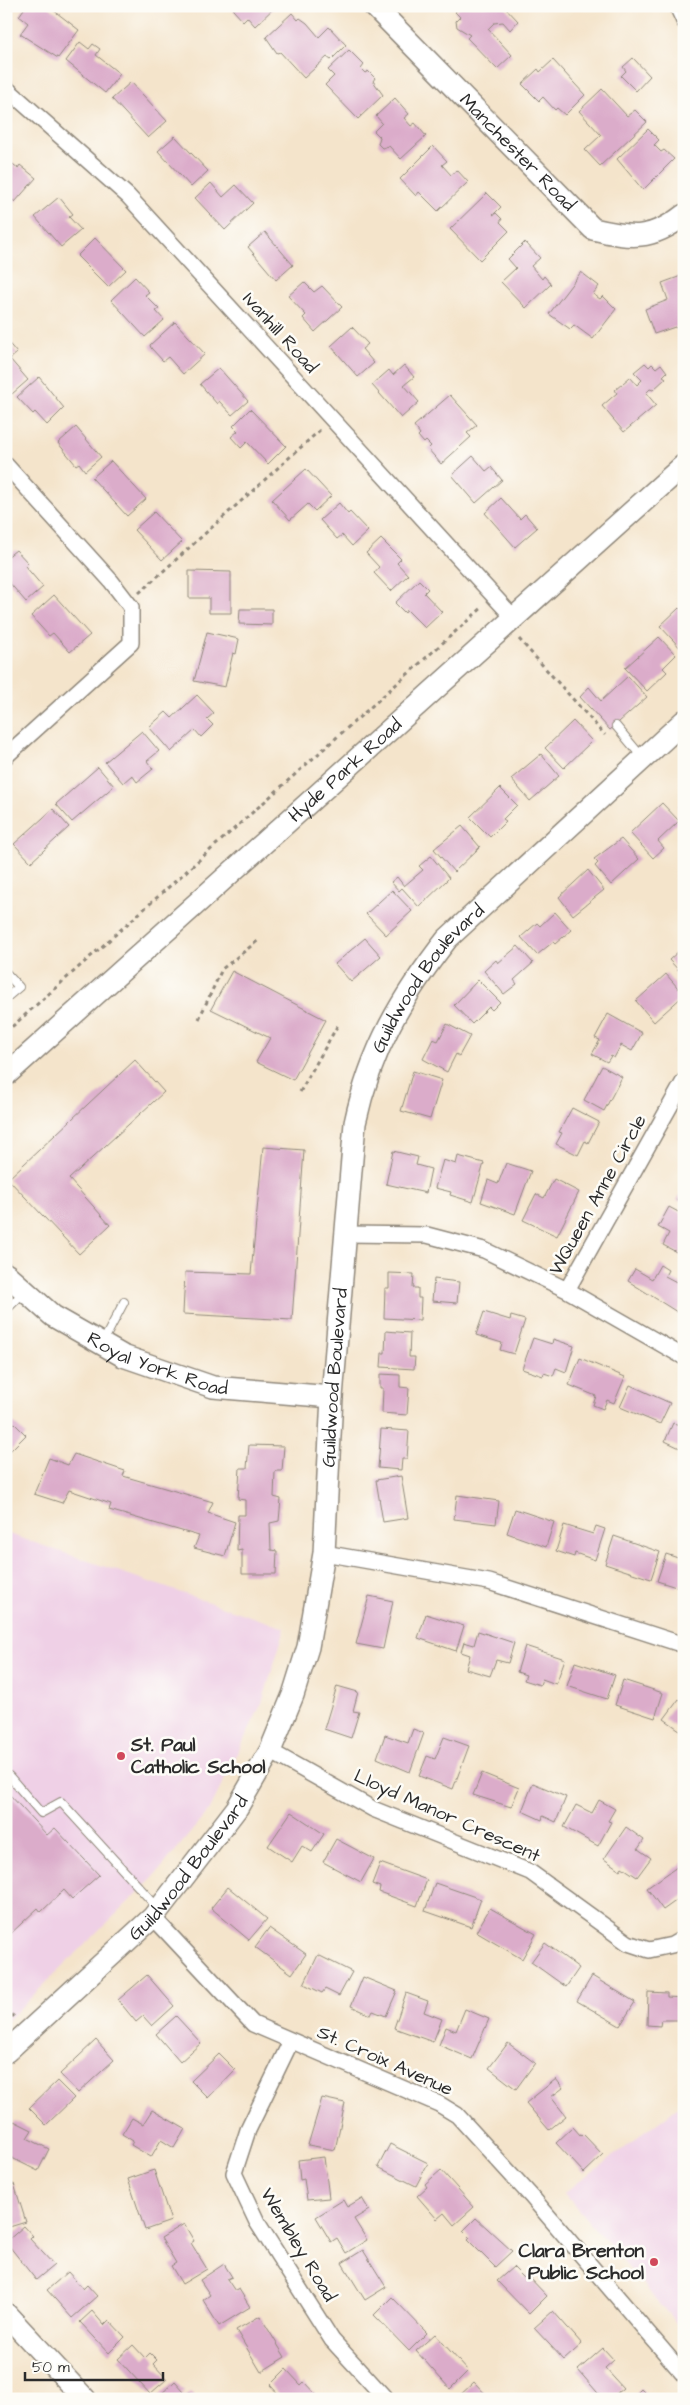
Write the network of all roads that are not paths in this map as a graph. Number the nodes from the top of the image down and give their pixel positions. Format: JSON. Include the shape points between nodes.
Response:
{"nodes":[{"id":1,"x":677,"y":6,"type":"edge"},
{"id":2,"x":382,"y":9,"type":"edge"},
{"id":3,"x":684,"y":21,"type":"edge"},
{"id":4,"x":6,"y":88,"type":"edge"},
{"id":5,"x":684,"y":215,"type":"edge"},
{"id":6,"x":6,"y":465,"type":"edge"},
{"id":7,"x":684,"y":465,"type":"edge"},
{"id":8,"x":509,"y":621,"type":"junction"},
{"id":9,"x":684,"y":721,"type":"edge"},
{"id":10,"x":616,"y":726,"type":"dead end"},
{"id":11,"x":6,"y":756,"type":"edge"},
{"id":12,"x":643,"y":758,"type":"junction"},
{"id":13,"x":6,"y":973,"type":"edge"},
{"id":14,"x":6,"y":998,"type":"edge"},
{"id":15,"x":6,"y":1075,"type":"edge"},
{"id":16,"x":684,"y":1081,"type":"edge"},
{"id":17,"x":345,"y":1234,"type":"junction"},
{"id":18,"x":6,"y":1274,"type":"edge"},
{"id":19,"x":567,"y":1290,"type":"junction"},
{"id":20,"x":25,"y":1291,"type":"junction"},
{"id":21,"x":124,"y":1302,"type":"dead end"},
{"id":22,"x":6,"y":1310,"type":"edge"},
{"id":23,"x":102,"y":1344,"type":"junction"},
{"id":24,"x":684,"y":1357,"type":"edge"},
{"id":25,"x":332,"y":1397,"type":"junction"},
{"id":26,"x":324,"y":1553,"type":"junction"},
{"id":27,"x":684,"y":1645,"type":"edge"},
{"id":28,"x":270,"y":1751,"type":"junction"},
{"id":29,"x":9,"y":1776,"type":"dead end"},
{"id":30,"x":156,"y":1913,"type":"junction"},
{"id":31,"x":684,"y":1938,"type":"edge"},
{"id":32,"x":291,"y":2041,"type":"junction"},
{"id":33,"x":6,"y":2052,"type":"edge"},
{"id":34,"x":6,"y":2314,"type":"edge"},
{"id":35,"x":684,"y":2375,"type":"edge"},
{"id":36,"x":84,"y":2399,"type":"edge"},
{"id":37,"x":386,"y":2399,"type":"edge"}],
"edges":[{"from":1,"to":3,"type":"street"},
{"from":2,"to":5,"type":"street","name":"Manchester Road","via":[[593,228],[623,236],[655,234]]},
{"from":4,"to":8,"type":"street","name":"Ivanhill Road","via":[[128,196],[495,597]]},
{"from":6,"to":11,"type":"street","via":[[132,607],[131,644]]},
{"from":7,"to":8,"type":"street","name":"Hyde Park Road"},
{"from":8,"to":15,"type":"street","name":"Hyde Park Road"},
{"from":9,"to":12,"type":"street","name":"Guildwood Boulevard"},
{"from":10,"to":12,"type":"lane"},
{"from":12,"to":17,"type":"street","name":"Guildwood Boulevard","via":[[448,939],[418,977],[388,1025],[363,1086],[355,1123]]},
{"from":13,"to":14,"type":"lane","via":[[18,987]]},
{"from":16,"to":19,"type":"street","name":"WQueen Anne Circle"},
{"from":17,"to":19,"type":"street","via":[[427,1235],[484,1250]]},
{"from":17,"to":25,"type":"street","name":"Guildwood Boulevard"},
{"from":18,"to":20,"type":"street","name":"Royal York Road"},
{"from":19,"to":24,"type":"street","name":"WQueen Anne Circle"},
{"from":20,"to":22,"type":"lane"},
{"from":20,"to":23,"type":"street","name":"Royal York Road","via":[[53,1316]]},
{"from":21,"to":23,"type":"lane"},
{"from":23,"to":25,"type":"street","name":"Royal York Road","via":[[123,1356],[213,1387]]},
{"from":25,"to":26,"type":"street","name":"Guildwood Boulevard"},
{"from":26,"to":27,"type":"street","via":[[489,1582]]},
{"from":26,"to":28,"type":"street","name":"Guildwood Boulevard","via":[[308,1647]]},
{"from":28,"to":30,"type":"street","name":"Guildwood Boulevard","via":[[237,1808]]},
{"from":28,"to":31,"type":"street","name":"Lloyd Manor Crescent","via":[[373,1809],[530,1872],[628,1943],[649,1950],[672,1945]]},
{"from":29,"to":30,"type":"lane","via":[[41,1813],[61,1802]]},
{"from":30,"to":32,"type":"street","name":"St. Croix Avenue","via":[[253,2024]]},
{"from":30,"to":33,"type":"street","name":"Guildwood Boulevard"},
{"from":32,"to":35,"type":"street","name":"St. Croix Avenue","via":[[439,2104],[457,2115]]},
{"from":32,"to":37,"type":"street","name":"Wembley Road","via":[[248,2130],[234,2173],[257,2222],[332,2340]]},
{"from":34,"to":36,"type":"street"}]}
